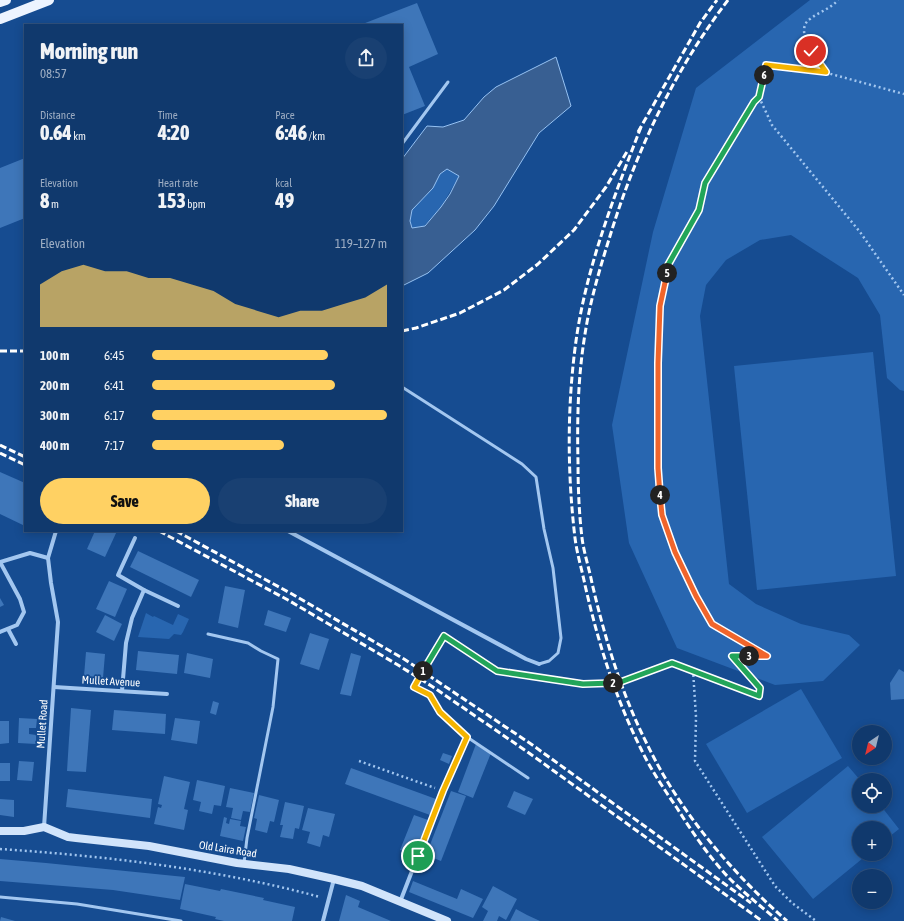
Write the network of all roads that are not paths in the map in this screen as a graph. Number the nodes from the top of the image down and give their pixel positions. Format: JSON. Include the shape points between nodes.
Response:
{"nodes":[{"id":1,"x":6,"y":0,"type":"edge"},
{"id":2,"x":49,"y":0,"type":"edge"},
{"id":3,"x":0,"y":2,"type":"edge"},
{"id":4,"x":0,"y":19,"type":"edge"},
{"id":5,"x":448,"y":82,"type":"dead end"},
{"id":6,"x":403,"y":143,"type":"edge"},
{"id":7,"x":403,"y":388,"type":"edge"},
{"id":8,"x":56,"y":532,"type":"edge"},
{"id":9,"x":290,"y":532,"type":"edge"},
{"id":10,"x":135,"y":538,"type":"dead end"},
{"id":11,"x":48,"y":558,"type":"junction"},
{"id":12,"x":0,"y":562,"type":"edge"},
{"id":13,"x":144,"y":590,"type":"junction"},
{"id":14,"x":178,"y":606,"type":"dead end"},
{"id":15,"x":8,"y":629,"type":"junction"},
{"id":16,"x":0,"y":632,"type":"edge"},
{"id":17,"x":208,"y":634,"type":"dead end"},
{"id":18,"x":16,"y":644,"type":"dead end"},
{"id":19,"x":539,"y":664,"type":"joint"},
{"id":20,"x":54,"y":687,"type":"junction"},
{"id":21,"x":122,"y":691,"type":"junction"},
{"id":22,"x":167,"y":694,"type":"dead end"},
{"id":23,"x":467,"y":736,"type":"joint"},
{"id":24,"x":528,"y":778,"type":"dead end"},
{"id":25,"x":44,"y":827,"type":"junction"},
{"id":26,"x":0,"y":831,"type":"edge"},
{"id":27,"x":244,"y":863,"type":"junction"},
{"id":28,"x":334,"y":879,"type":"junction"},
{"id":29,"x":0,"y":897,"type":"edge"},
{"id":30,"x":400,"y":902,"type":"junction"},
{"id":31,"x":181,"y":921,"type":"edge"},
{"id":32,"x":323,"y":921,"type":"edge"},
{"id":33,"x":447,"y":921,"type":"edge"}],
"edges":[{"from":1,"to":3,"type":"main road"},
{"from":2,"to":4,"type":"main road"},
{"from":5,"to":6,"type":"lane"},
{"from":7,"to":19,"type":"lane","via":[[522,464],[536,477],[553,568],[561,638],[558,652],[548,661]]},
{"from":8,"to":11,"type":"street"},
{"from":9,"to":19,"type":"street"},
{"from":10,"to":13,"type":"street","via":[[118,575]]},
{"from":11,"to":12,"type":"street","via":[[30,553]]},
{"from":11,"to":20,"type":"street","name":"Mullet Road","via":[[58,622]]},
{"from":12,"to":15,"type":"street","via":[[20,598],[24,612],[17,625]]},
{"from":13,"to":14,"type":"street"},
{"from":13,"to":21,"type":"street","via":[[132,618],[126,643]]},
{"from":15,"to":16,"type":"street"},
{"from":15,"to":18,"type":"street"},
{"from":17,"to":27,"type":"lane","via":[[248,642],[278,659],[273,707]]},
{"from":20,"to":21,"type":"street","name":"Mullet Avenue"},
{"from":20,"to":25,"type":"street","name":"Mullet Road"},
{"from":21,"to":22,"type":"street","name":"Mullet Avenue"},
{"from":23,"to":24,"type":"lane"},
{"from":23,"to":30,"type":"street"},
{"from":25,"to":26,"type":"main road","via":[[24,832]]},
{"from":25,"to":27,"type":"main road","name":"Old Laira Road","via":[[68,837],[149,846]]},
{"from":27,"to":28,"type":"main road","name":"Old Laira Road"},
{"from":28,"to":30,"type":"main road","name":"Old Laira Road","via":[[362,886]]},
{"from":28,"to":32,"type":"street"},
{"from":29,"to":31,"type":"lane","via":[[77,904]]},
{"from":30,"to":33,"type":"main road","name":"Old Laira Road"}]}
